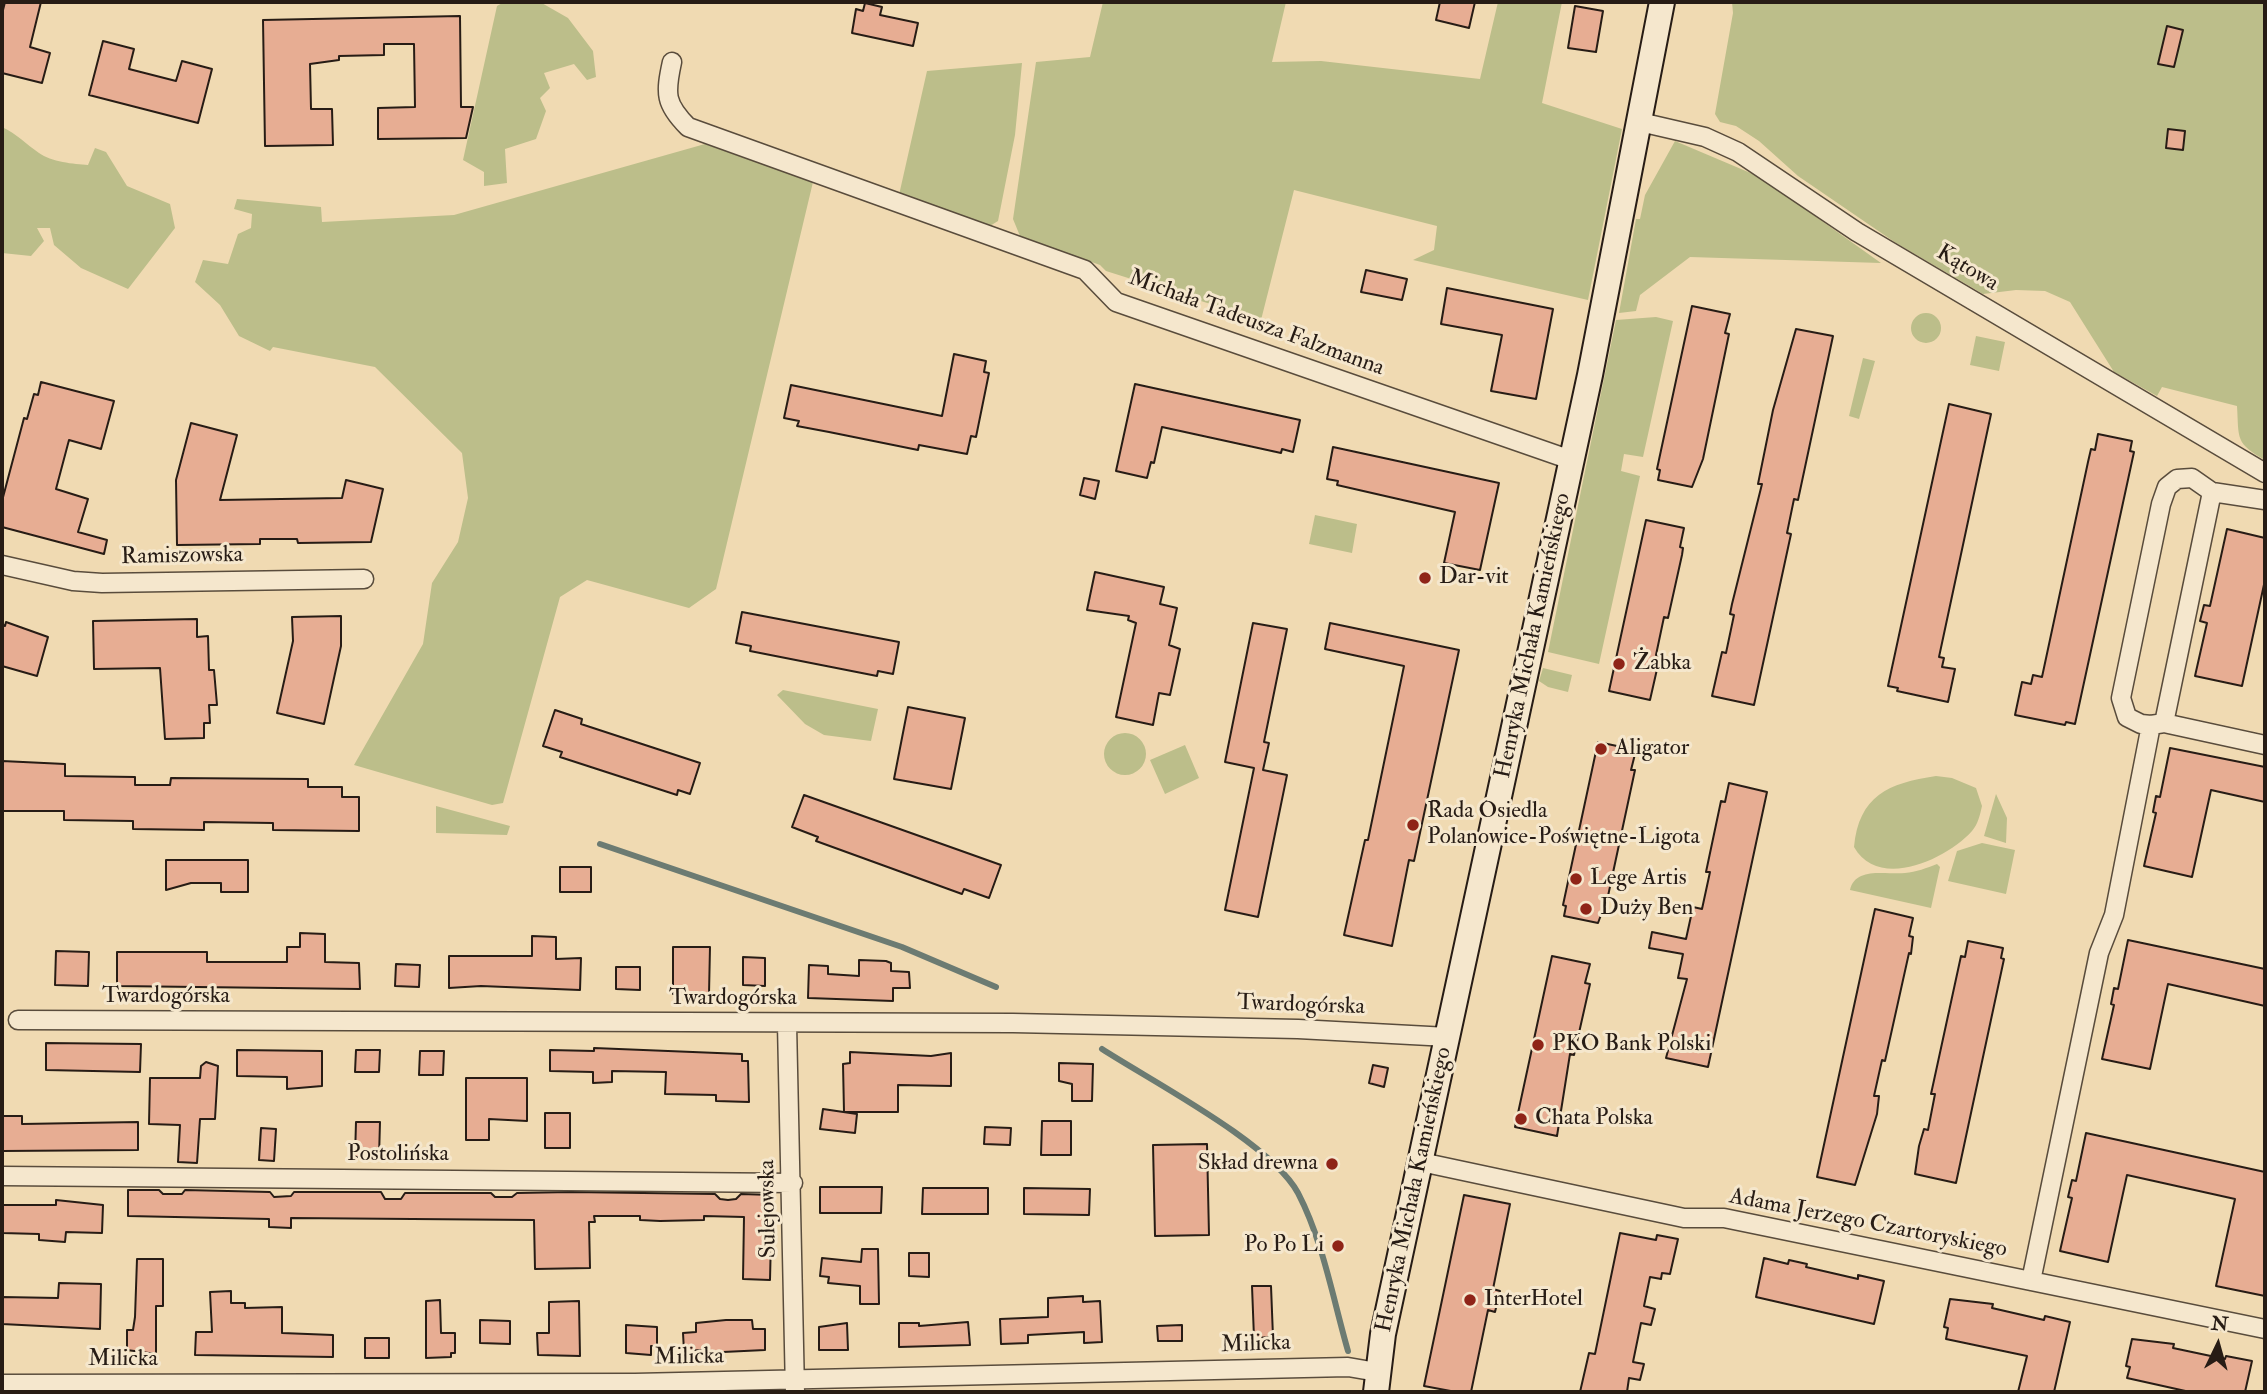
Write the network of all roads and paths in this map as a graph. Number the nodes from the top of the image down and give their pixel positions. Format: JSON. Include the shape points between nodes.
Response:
{"nodes":[{"id":1,"x":1662,"y":2,"type":"edge"},
{"id":2,"x":673,"y":62,"type":"dead end"},
{"id":3,"x":1640,"y":122,"type":"junction"},
{"id":4,"x":1571,"y":460,"type":"junction"},
{"id":5,"x":2265,"y":473,"type":"edge"},
{"id":6,"x":2213,"y":492,"type":"junction"},
{"id":7,"x":2265,"y":500,"type":"edge"},
{"id":8,"x":2,"y":565,"type":"edge"},
{"id":9,"x":365,"y":579,"type":"dead end"},
{"id":10,"x":2158,"y":724,"type":"junction"},
{"id":11,"x":2265,"y":745,"type":"edge"},
{"id":12,"x":18,"y":1020,"type":"dead end"},
{"id":13,"x":788,"y":1024,"type":"junction"},
{"id":14,"x":1448,"y":1037,"type":"junction"},
{"id":15,"x":1421,"y":1162,"type":"junction"},
{"id":16,"x":2,"y":1176,"type":"edge"},
{"id":17,"x":793,"y":1183,"type":"junction"},
{"id":18,"x":2031,"y":1281,"type":"junction"},
{"id":19,"x":2265,"y":1329,"type":"edge"},
{"id":20,"x":1377,"y":1382,"type":"edge"},
{"id":21,"x":2,"y":1384,"type":"edge"},
{"id":22,"x":795,"y":1386,"type":"edge"},
{"id":23,"x":164,"y":1388,"type":"edge"}],
"edges":[{"from":1,"to":3,"type":"street","name":"Henryka Michała Kamieńskiego"},
{"from":2,"to":4,"type":"street","name":"Michała Tadeusza Falzmanna","via":[[666,87],[671,110],[688,127],[1085,270],[1116,302]]},
{"from":3,"to":4,"type":"street","name":"Henryka Michała Kamieńskiego"},
{"from":3,"to":5,"type":"street","name":"Kątowa","via":[[1705,137],[1738,152],[1857,232]]},
{"from":4,"to":14,"type":"street","name":"Henryka Michała Kamieńskiego"},
{"from":6,"to":7,"type":"street"},
{"from":6,"to":10,"type":"street"},
{"from":6,"to":10,"type":"street","via":[[2192,478],[2177,479],[2167,487],[2161,504],[2121,698],[2127,717],[2141,724]]},
{"from":8,"to":9,"type":"street","name":"Ramiszowska","via":[[102,583]]},
{"from":10,"to":11,"type":"street"},
{"from":10,"to":18,"type":"street","via":[[2114,915],[2099,953]]},
{"from":12,"to":13,"type":"street","name":"Twardogórska"},
{"from":13,"to":14,"type":"street","name":"Twardogórska","via":[[1027,1023]]},
{"from":13,"to":17,"type":"street","name":"Sulejowska"},
{"from":14,"to":15,"type":"street","name":"Henryka Michała Kamieńskiego"},
{"from":15,"to":18,"type":"street","name":"Adama Jerzego Czartoryskiego","via":[[1684,1217],[1724,1218]]},
{"from":15,"to":20,"type":"street","name":"Henryka Michała Kamieńskiego"},
{"from":16,"to":17,"type":"street","name":"Postolińska"},
{"from":17,"to":22,"type":"street","name":"Sulejowska"},
{"from":18,"to":19,"type":"street","name":"Adama Jerzego Czartoryskiego"},
{"from":20,"to":22,"type":"street","name":"Milicka","via":[[1348,1367]]},
{"from":21,"to":23,"type":"street","name":"Milicka"},
{"from":22,"to":23,"type":"street","name":"Milicka"}]}
